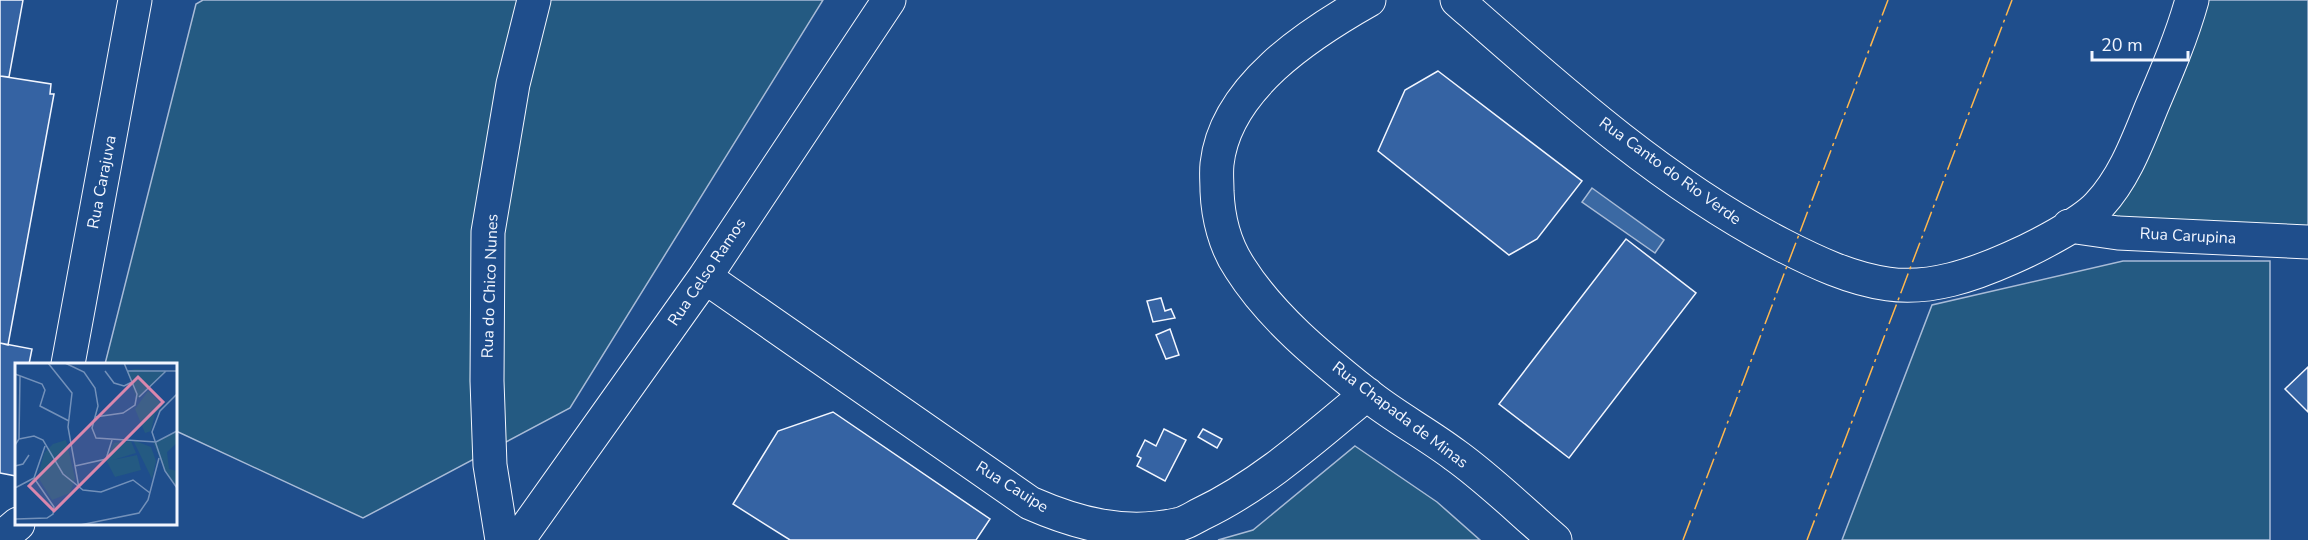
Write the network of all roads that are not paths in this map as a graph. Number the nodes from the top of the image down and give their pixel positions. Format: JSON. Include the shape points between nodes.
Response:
{"nodes":[{"id":1,"x":135,"y":0,"type":"edge"},
{"id":2,"x":534,"y":0,"type":"edge"},
{"id":3,"x":889,"y":0,"type":"edge"},
{"id":4,"x":1369,"y":0,"type":"edge"},
{"id":5,"x":1457,"y":0,"type":"edge"},
{"id":6,"x":2192,"y":0,"type":"edge"},
{"id":7,"x":2069,"y":226,"type":"junction"},
{"id":8,"x":2308,"y":242,"type":"edge"},
{"id":9,"x":705,"y":277,"type":"junction"},
{"id":10,"x":68,"y":363,"type":"edge"},
{"id":11,"x":1367,"y":394,"type":"junction"},
{"id":12,"x":17,"y":525,"type":"edge"},
{"id":13,"x":0,"y":539,"type":"edge"},
{"id":14,"x":502,"y":540,"type":"edge"},
{"id":15,"x":518,"y":540,"type":"edge"},
{"id":16,"x":1556,"y":540,"type":"edge"}],
"edges":[{"from":1,"to":10,"type":"street","name":"Rua Carajuva"},
{"from":2,"to":14,"type":"street","name":"Rua do Chico Nunes","via":[[513,84],[488,232],[490,465]]},
{"from":3,"to":9,"type":"street","name":"Rua Celso Ramos"},
{"from":4,"to":11,"type":"street","name":"Rua Chapada de Minas","via":[[1286,53],[1247,95],[1229,124],[1217,163],[1218,216],[1239,267],[1303,339]]},
{"from":5,"to":7,"type":"street","name":"Rua Canto do Rio Verde","via":[[1588,112],[1657,165],[1744,225],[1815,262],[1887,284],[1918,285],[1977,274],[2026,252]]},
{"from":6,"to":7,"type":"street","name":"Rua Canto do Rio Verde","via":[[2131,157],[2098,207]]},
{"from":7,"to":8,"type":"street","name":"Rua Carupina","via":[[2118,233]]},
{"from":9,"to":11,"type":"street","name":"Rua Cauipe","via":[[1030,503],[1102,528],[1138,530],[1179,525],[1220,505],[1294,454]]},
{"from":9,"to":15,"type":"street","name":"Rua Celso Ramos"},
{"from":11,"to":16,"type":"street","name":"Rua Chapada de Minas","via":[[1457,456]]},
{"from":12,"to":13,"type":"street"}]}
